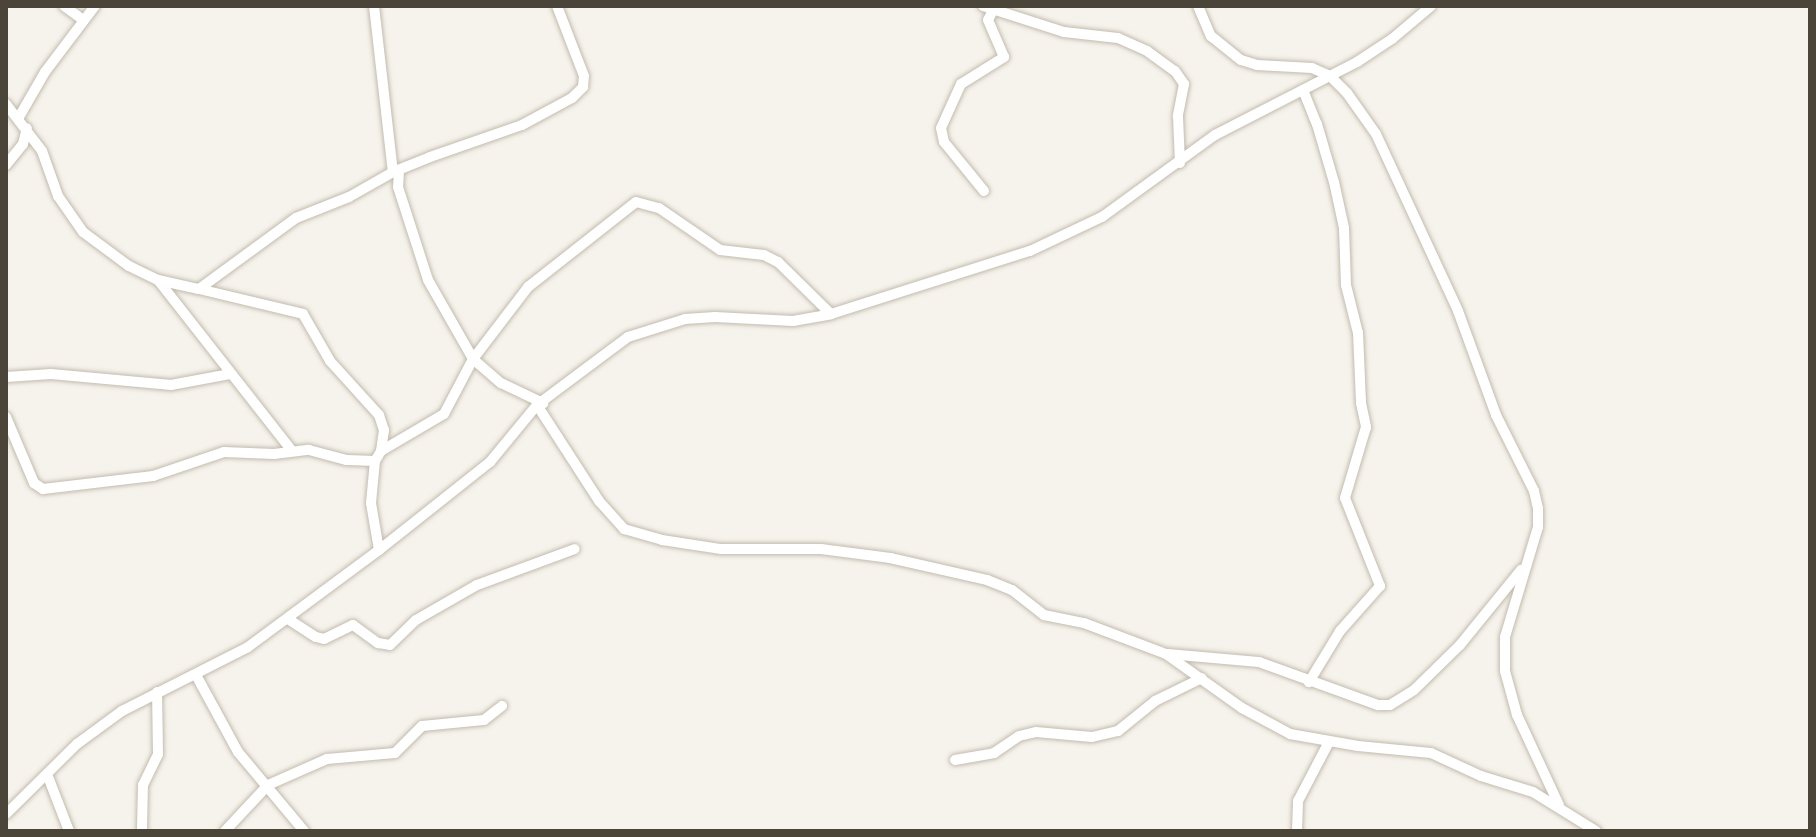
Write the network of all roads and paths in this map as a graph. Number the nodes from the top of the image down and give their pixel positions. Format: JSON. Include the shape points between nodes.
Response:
{"nodes":[{"id":1,"x":64,"y":6,"type":"edge"},
{"id":2,"x":95,"y":6,"type":"edge"},
{"id":3,"x":374,"y":6,"type":"edge"},
{"id":4,"x":557,"y":6,"type":"edge"},
{"id":5,"x":1198,"y":6,"type":"edge"},
{"id":6,"x":1431,"y":6,"type":"edge"},
{"id":7,"x":988,"y":8,"type":"edge"},
{"id":8,"x":83,"y":20,"type":"junction"},
{"id":9,"x":1330,"y":76,"type":"junction"},
{"id":10,"x":1303,"y":90,"type":"junction"},
{"id":11,"x":6,"y":104,"type":"edge"},
{"id":12,"x":19,"y":117,"type":"junction"},
{"id":13,"x":27,"y":128,"type":"junction"},
{"id":14,"x":1180,"y":163,"type":"junction"},
{"id":15,"x":6,"y":165,"type":"edge"},
{"id":16,"x":396,"y":171,"type":"junction"},
{"id":17,"x":984,"y":191,"type":"dead end"},
{"id":18,"x":158,"y":280,"type":"junction"},
{"id":19,"x":199,"y":289,"type":"junction"},
{"id":20,"x":831,"y":314,"type":"junction"},
{"id":21,"x":473,"y":359,"type":"junction"},
{"id":22,"x":230,"y":374,"type":"junction"},
{"id":23,"x":6,"y":377,"type":"edge"},
{"id":24,"x":540,"y":404,"type":"junction"},
{"id":25,"x":6,"y":417,"type":"edge"},
{"id":26,"x":292,"y":451,"type":"junction"},
{"id":27,"x":378,"y":456,"type":"junction"},
{"id":28,"x":575,"y":549,"type":"dead end"},
{"id":29,"x":379,"y":550,"type":"junction"},
{"id":30,"x":1525,"y":566,"type":"junction"},
{"id":31,"x":288,"y":619,"type":"junction"},
{"id":32,"x":1166,"y":654,"type":"junction"},
{"id":33,"x":196,"y":675,"type":"junction"},
{"id":34,"x":1202,"y":678,"type":"junction"},
{"id":35,"x":1309,"y":682,"type":"junction"},
{"id":36,"x":157,"y":692,"type":"junction"},
{"id":37,"x":502,"y":706,"type":"dead end"},
{"id":38,"x":1329,"y":742,"type":"junction"},
{"id":39,"x":955,"y":760,"type":"dead end"},
{"id":40,"x":47,"y":774,"type":"junction"},
{"id":41,"x":268,"y":785,"type":"junction"},
{"id":42,"x":1559,"y":805,"type":"junction"},
{"id":43,"x":6,"y":814,"type":"edge"},
{"id":44,"x":69,"y":831,"type":"edge"},
{"id":45,"x":142,"y":831,"type":"edge"},
{"id":46,"x":225,"y":831,"type":"edge"},
{"id":47,"x":304,"y":831,"type":"edge"},
{"id":48,"x":1297,"y":831,"type":"edge"},
{"id":49,"x":1596,"y":831,"type":"edge"}],
"edges":[{"from":1,"to":8,"type":"street"},
{"from":2,"to":8,"type":"street"},
{"from":3,"to":16,"type":"street"},
{"from":4,"to":16,"type":"street","via":[[584,76],[583,87],[522,125]]},
{"from":5,"to":9,"type":"street","via":[[1211,36],[1241,60],[1312,68]]},
{"from":6,"to":9,"type":"street","via":[[1392,39]]},
{"from":7,"to":14,"type":"street","via":[[1064,32],[1118,38],[1175,71],[1184,84],[1178,116]]},
{"from":7,"to":17,"type":"street","via":[[1004,57],[961,84],[941,128],[944,142]]},
{"from":8,"to":12,"type":"street"},
{"from":9,"to":10,"type":"street"},
{"from":9,"to":30,"type":"street","via":[[1376,134],[1534,491],[1538,527]]},
{"from":10,"to":14,"type":"street","via":[[1215,135]]},
{"from":10,"to":35,"type":"street","via":[[1334,182],[1344,228],[1346,285],[1358,333],[1366,427],[1345,498],[1380,586],[1340,631]]},
{"from":11,"to":12,"type":"street"},
{"from":12,"to":13,"type":"street"},
{"from":13,"to":15,"type":"street","via":[[23,144]]},
{"from":13,"to":18,"type":"street","via":[[42,151],[58,196],[83,232]]},
{"from":14,"to":20,"type":"street","via":[[1102,217],[1042,246]]},
{"from":16,"to":19,"type":"street","via":[[296,218]]},
{"from":16,"to":21,"type":"street","via":[[428,280]]},
{"from":18,"to":19,"type":"street"},
{"from":18,"to":22,"type":"street"},
{"from":19,"to":27,"type":"street","via":[[303,314],[330,361],[379,415],[384,430]]},
{"from":20,"to":21,"type":"street","via":[[778,262],[764,255],[720,250],[642,201],[627,207],[538,277]]},
{"from":20,"to":24,"type":"street","via":[[793,321],[715,317],[663,323],[628,337]]},
{"from":21,"to":24,"type":"street","via":[[501,383]]},
{"from":21,"to":27,"type":"street","via":[[444,414]]},
{"from":22,"to":23,"type":"street","via":[[171,385],[51,374]]},
{"from":22,"to":26,"type":"street"},
{"from":24,"to":29,"type":"street","via":[[490,462]]},
{"from":24,"to":32,"type":"street","via":[[599,501],[624,529],[721,549],[821,549],[876,556],[979,577],[1012,590],[1044,615],[1084,623]]},
{"from":25,"to":26,"type":"street","via":[[34,483],[43,489],[153,476],[224,452]]},
{"from":26,"to":27,"type":"street","via":[[321,451],[347,460]]},
{"from":27,"to":29,"type":"street","via":[[371,503]]},
{"from":28,"to":31,"type":"street","via":[[477,585],[416,620],[390,645],[353,625],[329,637],[316,637]]},
{"from":29,"to":31,"type":"street"},
{"from":30,"to":35,"type":"street","via":[[1460,645],[1402,700],[1378,705]]},
{"from":30,"to":42,"type":"street","via":[[1505,637],[1505,671],[1517,715]]},
{"from":31,"to":33,"type":"street"},
{"from":32,"to":34,"type":"street"},
{"from":32,"to":35,"type":"street","via":[[1259,662]]},
{"from":33,"to":36,"type":"street"},
{"from":33,"to":41,"type":"street","via":[[231,743]]},
{"from":34,"to":38,"type":"street","via":[[1270,725]]},
{"from":34,"to":39,"type":"street","via":[[1155,701],[1118,731],[1036,732],[1019,736],[994,753]]},
{"from":36,"to":40,"type":"street","via":[[88,736]]},
{"from":36,"to":45,"type":"street","via":[[158,754],[143,785]]},
{"from":37,"to":41,"type":"street","via":[[484,720],[422,726],[395,753],[327,759]]},
{"from":38,"to":42,"type":"street","via":[[1431,753]]},
{"from":38,"to":48,"type":"street","via":[[1298,801]]},
{"from":40,"to":43,"type":"street"},
{"from":40,"to":44,"type":"street"},
{"from":41,"to":46,"type":"street"},
{"from":41,"to":47,"type":"street"},
{"from":42,"to":49,"type":"street"}]}
